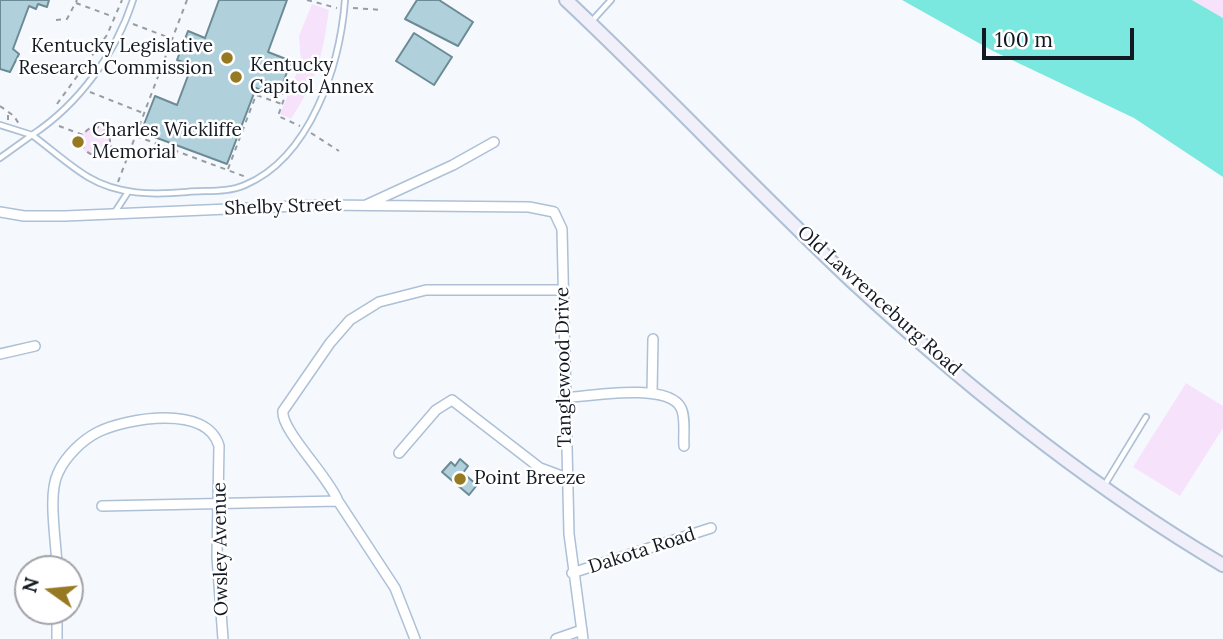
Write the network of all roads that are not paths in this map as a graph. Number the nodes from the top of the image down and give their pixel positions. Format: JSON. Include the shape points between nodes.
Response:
{"nodes":[{"id":1,"x":133,"y":0,"type":"edge"},
{"id":2,"x":345,"y":0,"type":"edge"},
{"id":3,"x":566,"y":0,"type":"edge"},
{"id":4,"x":611,"y":0,"type":"edge"},
{"id":5,"x":590,"y":23,"type":"junction"},
{"id":6,"x":0,"y":125,"type":"edge"},
{"id":7,"x":32,"y":135,"type":"junction"},
{"id":8,"x":494,"y":142,"type":"dead end"},
{"id":9,"x":0,"y":158,"type":"edge"},
{"id":10,"x":128,"y":192,"type":"junction"},
{"id":11,"x":365,"y":206,"type":"junction"},
{"id":12,"x":0,"y":212,"type":"edge"},
{"id":13,"x":113,"y":215,"type":"junction"},
{"id":14,"x":560,"y":221,"type":"joint"},
{"id":15,"x":562,"y":290,"type":"junction"},
{"id":16,"x":653,"y":339,"type":"dead end"},
{"id":17,"x":35,"y":346,"type":"dead end"},
{"id":18,"x":0,"y":354,"type":"edge"},
{"id":19,"x":652,"y":393,"type":"junction"},
{"id":20,"x":564,"y":398,"type":"junction"},
{"id":21,"x":1146,"y":417,"type":"dead end"},
{"id":22,"x":684,"y":446,"type":"dead end"},
{"id":23,"x":399,"y":453,"type":"dead end"},
{"id":24,"x":567,"y":478,"type":"junction"},
{"id":25,"x":1104,"y":487,"type":"junction"},
{"id":26,"x":338,"y":502,"type":"junction"},
{"id":27,"x":219,"y":504,"type":"junction"},
{"id":28,"x":102,"y":506,"type":"dead end"},
{"id":29,"x":711,"y":528,"type":"dead end"},
{"id":30,"x":57,"y":555,"type":"edge"},
{"id":31,"x":1223,"y":565,"type":"edge"},
{"id":32,"x":572,"y":573,"type":"junction"},
{"id":33,"x":582,"y":634,"type":"edge"},
{"id":34,"x":223,"y":639,"type":"edge"},
{"id":35,"x":415,"y":639,"type":"edge"},
{"id":36,"x":556,"y":639,"type":"edge"}],
"edges":[{"from":1,"to":7,"type":"lane","via":[[117,38],[82,90]]},
{"from":2,"to":10,"type":"lane","via":[[337,58],[319,103],[293,146],[255,180],[201,191]]},
{"from":3,"to":5,"type":"main road","name":"Old Lawrenceburg Road"},
{"from":4,"to":5,"type":"lane"},
{"from":5,"to":25,"type":"main road","name":"Old Lawrenceburg Road","via":[[878,305],[986,398]]},
{"from":6,"to":7,"type":"lane"},
{"from":7,"to":9,"type":"lane"},
{"from":7,"to":10,"type":"lane","via":[[89,178]]},
{"from":8,"to":11,"type":"street"},
{"from":10,"to":13,"type":"lane"},
{"from":11,"to":13,"type":"street","name":"Shelby Street"},
{"from":11,"to":14,"type":"street","name":"Shelby Street","via":[[529,206],[551,210]]},
{"from":12,"to":13,"type":"street","name":"Shelby Street","via":[[44,217]]},
{"from":14,"to":15,"type":"street","name":"Tanglewood Drive"},
{"from":15,"to":20,"type":"street","name":"Tanglewood Drive"},
{"from":15,"to":26,"type":"street","via":[[414,292],[379,302],[350,320],[290,398],[282,417],[334,489]]},
{"from":16,"to":19,"type":"street"},
{"from":17,"to":18,"type":"street"},
{"from":19,"to":20,"type":"street"},
{"from":19,"to":22,"type":"street","via":[[670,396],[680,407]]},
{"from":20,"to":24,"type":"street","name":"Tanglewood Drive"},
{"from":21,"to":25,"type":"lane"},
{"from":23,"to":24,"type":"street","via":[[436,410],[452,400],[540,468]]},
{"from":24,"to":32,"type":"street","name":"Tanglewood Drive"},
{"from":25,"to":31,"type":"main road","name":"Old Lawrenceburg Road"},
{"from":26,"to":27,"type":"street"},
{"from":26,"to":35,"type":"street","via":[[395,588]]},
{"from":27,"to":28,"type":"street"},
{"from":27,"to":30,"type":"street","name":"Owsley Avenue","via":[[217,441],[202,426],[175,419],[144,419],[106,429],[69,456],[54,482]]},
{"from":27,"to":34,"type":"street","name":"Owsley Avenue","via":[[217,557]]},
{"from":29,"to":32,"type":"street","name":"Dakota Road"},
{"from":32,"to":33,"type":"street","name":"Tanglewood Drive"},
{"from":33,"to":36,"type":"street"}]}
